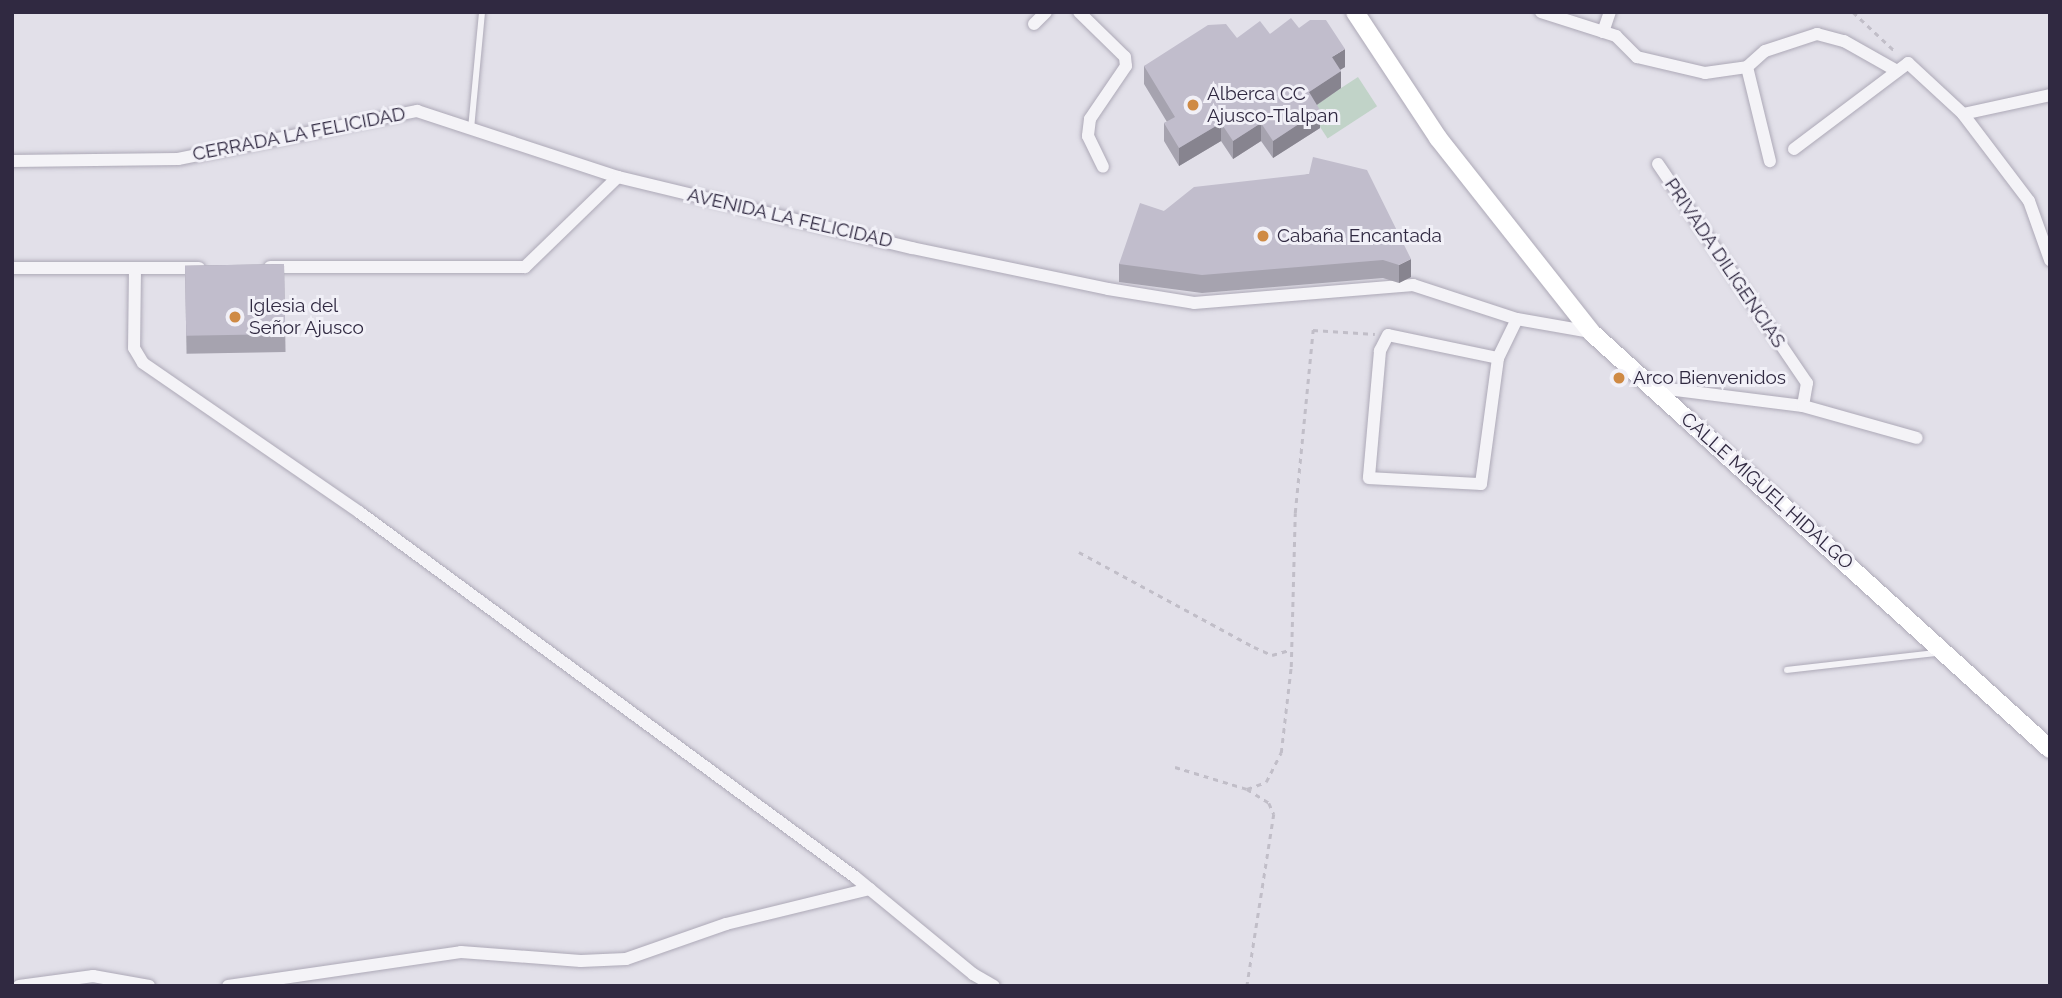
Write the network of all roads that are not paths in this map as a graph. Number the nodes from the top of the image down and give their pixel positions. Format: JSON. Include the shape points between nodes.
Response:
{"nodes":[{"id":1,"x":482,"y":12,"type":"edge"},
{"id":2,"x":1046,"y":12,"type":"edge"},
{"id":3,"x":1079,"y":12,"type":"edge"},
{"id":4,"x":1355,"y":12,"type":"edge"},
{"id":5,"x":1541,"y":12,"type":"edge"},
{"id":6,"x":1610,"y":12,"type":"edge"},
{"id":7,"x":1034,"y":23,"type":"dead end"},
{"id":8,"x":1603,"y":32,"type":"junction"},
{"id":9,"x":1747,"y":67,"type":"junction"},
{"id":10,"x":1897,"y":71,"type":"junction"},
{"id":11,"x":2050,"y":95,"type":"edge"},
{"id":12,"x":1963,"y":114,"type":"junction"},
{"id":13,"x":471,"y":129,"type":"junction"},
{"id":14,"x":1794,"y":149,"type":"dead end"},
{"id":15,"x":12,"y":161,"type":"edge"},
{"id":16,"x":1770,"y":161,"type":"dead end"},
{"id":17,"x":1658,"y":164,"type":"dead end"},
{"id":18,"x":1103,"y":167,"type":"dead end"},
{"id":19,"x":618,"y":177,"type":"junction"},
{"id":20,"x":2050,"y":260,"type":"edge"},
{"id":21,"x":259,"y":267,"type":"edge"},
{"id":22,"x":12,"y":268,"type":"edge"},
{"id":23,"x":209,"y":268,"type":"edge"},
{"id":24,"x":135,"y":269,"type":"junction"},
{"id":25,"x":1517,"y":319,"type":"junction"},
{"id":26,"x":1591,"y":332,"type":"junction"},
{"id":27,"x":1498,"y":358,"type":"junction"},
{"id":28,"x":1652,"y":387,"type":"junction"},
{"id":29,"x":1803,"y":406,"type":"junction"},
{"id":30,"x":1917,"y":438,"type":"dead end"},
{"id":31,"x":1943,"y":652,"type":"junction"},
{"id":32,"x":1787,"y":670,"type":"dead end"},
{"id":33,"x":2050,"y":749,"type":"edge"},
{"id":34,"x":870,"y":889,"type":"junction"},
{"id":35,"x":19,"y":986,"type":"edge"},
{"id":36,"x":149,"y":986,"type":"edge"},
{"id":37,"x":228,"y":986,"type":"edge"},
{"id":38,"x":994,"y":986,"type":"edge"}],
"edges":[{"from":1,"to":13,"type":"lane"},
{"from":2,"to":7,"type":"street"},
{"from":3,"to":18,"type":"street","via":[[1125,57],[1126,66],[1090,119],[1088,136]]},
{"from":4,"to":26,"type":"main road","name":"CALLE MIGUEL HIDALGO","via":[[1438,138]]},
{"from":5,"to":8,"type":"street"},
{"from":6,"to":8,"type":"street"},
{"from":8,"to":9,"type":"street","via":[[1616,36],[1637,57],[1705,73]]},
{"from":9,"to":10,"type":"street","via":[[1765,51],[1817,34],[1844,41]]},
{"from":9,"to":16,"type":"street"},
{"from":10,"to":12,"type":"street","via":[[1908,63]]},
{"from":10,"to":14,"type":"street"},
{"from":11,"to":12,"type":"street"},
{"from":12,"to":20,"type":"street","via":[[2029,201]]},
{"from":13,"to":15,"type":"street","name":"CERRADA LA FELICIDAD","via":[[416,111],[178,159]]},
{"from":13,"to":19,"type":"street","name":"CERRADA LA FELICIDAD"},
{"from":17,"to":29,"type":"street","name":"PRIVADA DILIGENCIAS","via":[[1807,383]]},
{"from":19,"to":21,"type":"street","via":[[525,267]]},
{"from":19,"to":25,"type":"street","name":"AVENIDA LA FELICIDAD","via":[[912,248],[1194,303],[1413,285]]},
{"from":22,"to":24,"type":"street"},
{"from":23,"to":24,"type":"street"},
{"from":24,"to":34,"type":"street","via":[[134,348],[143,363],[359,512]]},
{"from":25,"to":26,"type":"street","name":"AVENIDA LA FELICIDAD","via":[[1563,331]]},
{"from":25,"to":27,"type":"street"},
{"from":26,"to":28,"type":"main road","name":"CALLE MIGUEL HIDALGO"},
{"from":27,"to":27,"type":"street","via":[[1481,484],[1466,487],[1369,478],[1380,351],[1388,335]]},
{"from":28,"to":29,"type":"street"},
{"from":28,"to":31,"type":"main road","name":"CALLE MIGUEL HIDALGO"},
{"from":29,"to":30,"type":"street"},
{"from":31,"to":32,"type":"lane"},
{"from":31,"to":33,"type":"main road","name":"CALLE MIGUEL HIDALGO"},
{"from":34,"to":37,"type":"street","via":[[726,924],[626,959],[581,961],[461,951]]},
{"from":34,"to":38,"type":"street"},
{"from":35,"to":36,"type":"street","via":[[93,976]]}]}
